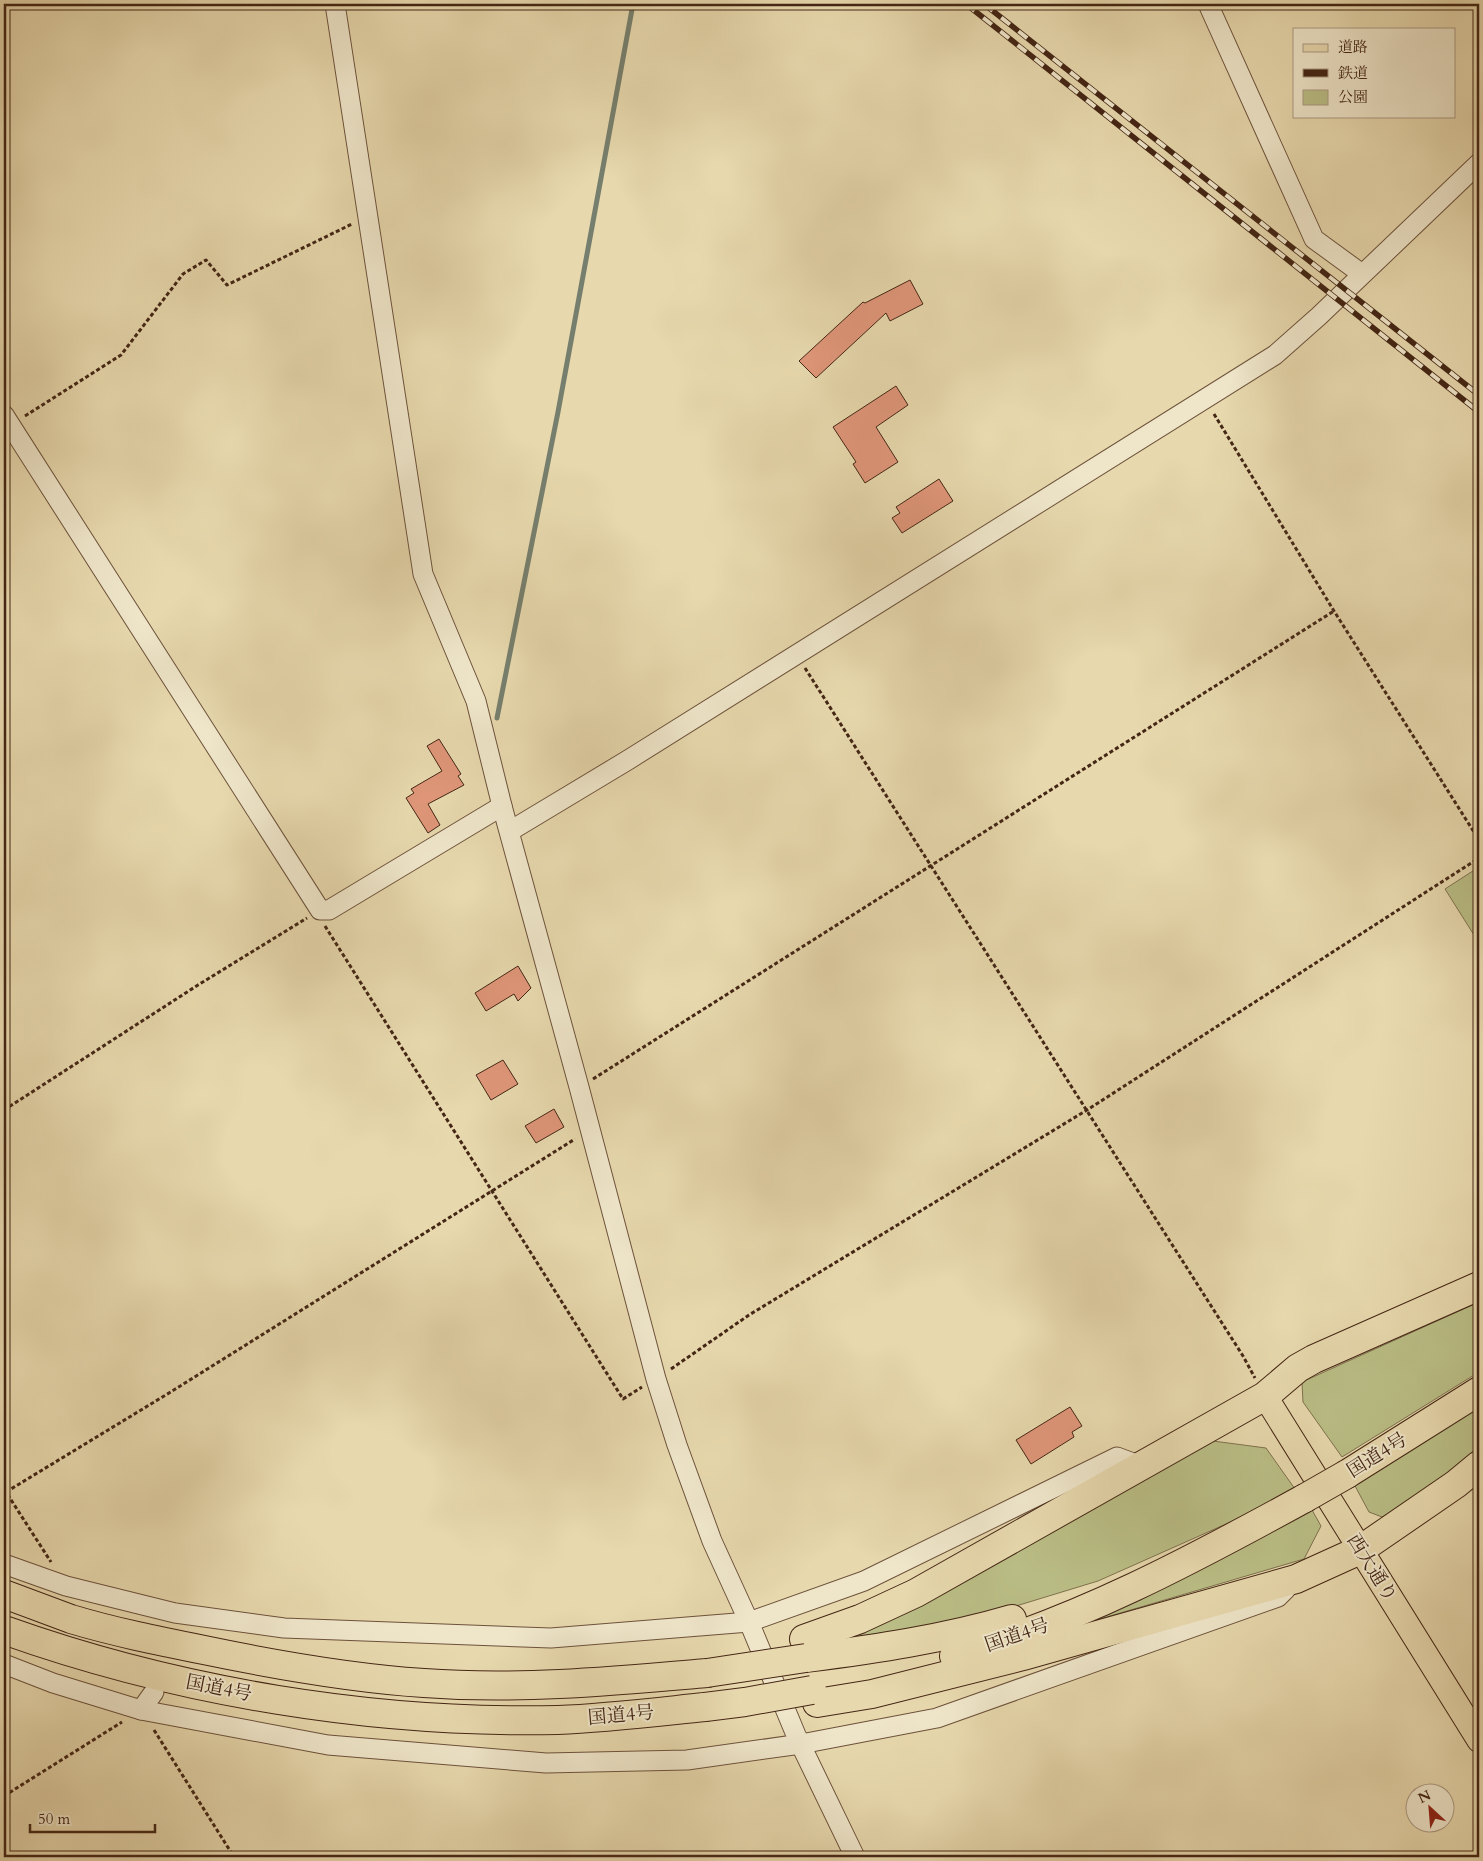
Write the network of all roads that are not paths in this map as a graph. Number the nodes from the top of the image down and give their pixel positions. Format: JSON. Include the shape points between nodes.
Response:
{"nodes":[{"id":1,"x":335,"y":4,"type":"edge"},
{"id":2,"x":1208,"y":4,"type":"edge"},
{"id":3,"x":1479,"y":164,"type":"edge"},
{"id":4,"x":1362,"y":274,"type":"junction"},
{"id":5,"x":7,"y":420,"type":"edge"},
{"id":6,"x":502,"y":806,"type":"junction"},
{"id":7,"x":510,"y":831,"type":"junction"},
{"id":8,"x":1479,"y":1286,"type":"edge"},
{"id":9,"x":1479,"y":1391,"type":"edge"},
{"id":10,"x":1265,"y":1396,"type":"junction"},
{"id":11,"x":1479,"y":1465,"type":"edge"},
{"id":12,"x":1141,"y":1466,"type":"junction"},
{"id":13,"x":1220,"y":1545,"type":"junction"},
{"id":14,"x":1360,"y":1550,"type":"junction"},
{"id":15,"x":4,"y":1564,"type":"edge"},
{"id":16,"x":1296,"y":1579,"type":"junction"},
{"id":17,"x":4,"y":1594,"type":"edge"},
{"id":18,"x":175,"y":1613,"type":"junction"},
{"id":19,"x":749,"y":1622,"type":"junction"},
{"id":20,"x":4,"y":1630,"type":"edge"},
{"id":21,"x":170,"y":1632,"type":"dead end"},
{"id":22,"x":805,"y":1648,"type":"junction"},
{"id":23,"x":4,"y":1664,"type":"edge"},
{"id":24,"x":154,"y":1692,"type":"dead end"},
{"id":25,"x":814,"y":1696,"type":"junction"},
{"id":26,"x":141,"y":1710,"type":"junction"},
{"id":27,"x":1479,"y":1740,"type":"edge"},
{"id":28,"x":801,"y":1744,"type":"junction"},
{"id":29,"x":855,"y":1857,"type":"edge"}],
"edges":[{"from":1,"to":6,"type":"street","via":[[423,574],[476,701]]},
{"from":2,"to":4,"type":"street","via":[[1314,239]]},
{"from":3,"to":4,"type":"street"},
{"from":4,"to":7,"type":"street","via":[[1275,355]]},
{"from":5,"to":6,"type":"street","via":[[320,910],[329,910]]},
{"from":6,"to":7,"type":"street"},
{"from":7,"to":19,"type":"street","via":[[656,1379],[712,1541]]},
{"from":8,"to":10,"type":"highway","via":[[1314,1359]]},
{"from":9,"to":13,"type":"highway","name":"国道4号","bridge":true,"via":[[1347,1474]]},
{"from":10,"to":12,"type":"highway"},
{"from":10,"to":14,"type":"main road","name":"西大通り"},
{"from":11,"to":14,"type":"highway"},
{"from":12,"to":19,"type":"street","via":[[1117,1457],[864,1581]]},
{"from":12,"to":22,"type":"highway","via":[[916,1593]]},
{"from":13,"to":22,"type":"highway","name":"国道4号","via":[[1071,1602],[986,1626],[894,1646]]},
{"from":13,"to":25,"type":"highway","name":"国道4号","via":[[1121,1594],[1044,1626],[968,1652]]},
{"from":14,"to":16,"type":"highway"},
{"from":14,"to":27,"type":"main road","name":"西大通り"},
{"from":15,"to":18,"type":"street","via":[[66,1586]]},
{"from":16,"to":25,"type":"highway","via":[[1023,1656],[872,1694]]},
{"from":16,"to":28,"type":"street","via":[[1278,1598],[936,1718]]},
{"from":17,"to":22,"type":"highway","name":"国道4号","via":[[72,1619],[156,1641],[328,1673],[425,1683],[516,1685],[707,1666]]},
{"from":18,"to":19,"type":"street","via":[[284,1628],[551,1638]]},
{"from":18,"to":21,"type":"street"},
{"from":19,"to":28,"type":"street"},
{"from":20,"to":25,"type":"highway","name":"国道4号","bridge":true,"via":[[132,1670],[302,1703],[392,1714],[558,1720]]},
{"from":23,"to":26,"type":"street"},
{"from":24,"to":26,"type":"street"},
{"from":26,"to":28,"type":"street","via":[[328,1745],[546,1763],[687,1760]]},
{"from":28,"to":29,"type":"street"}]}
